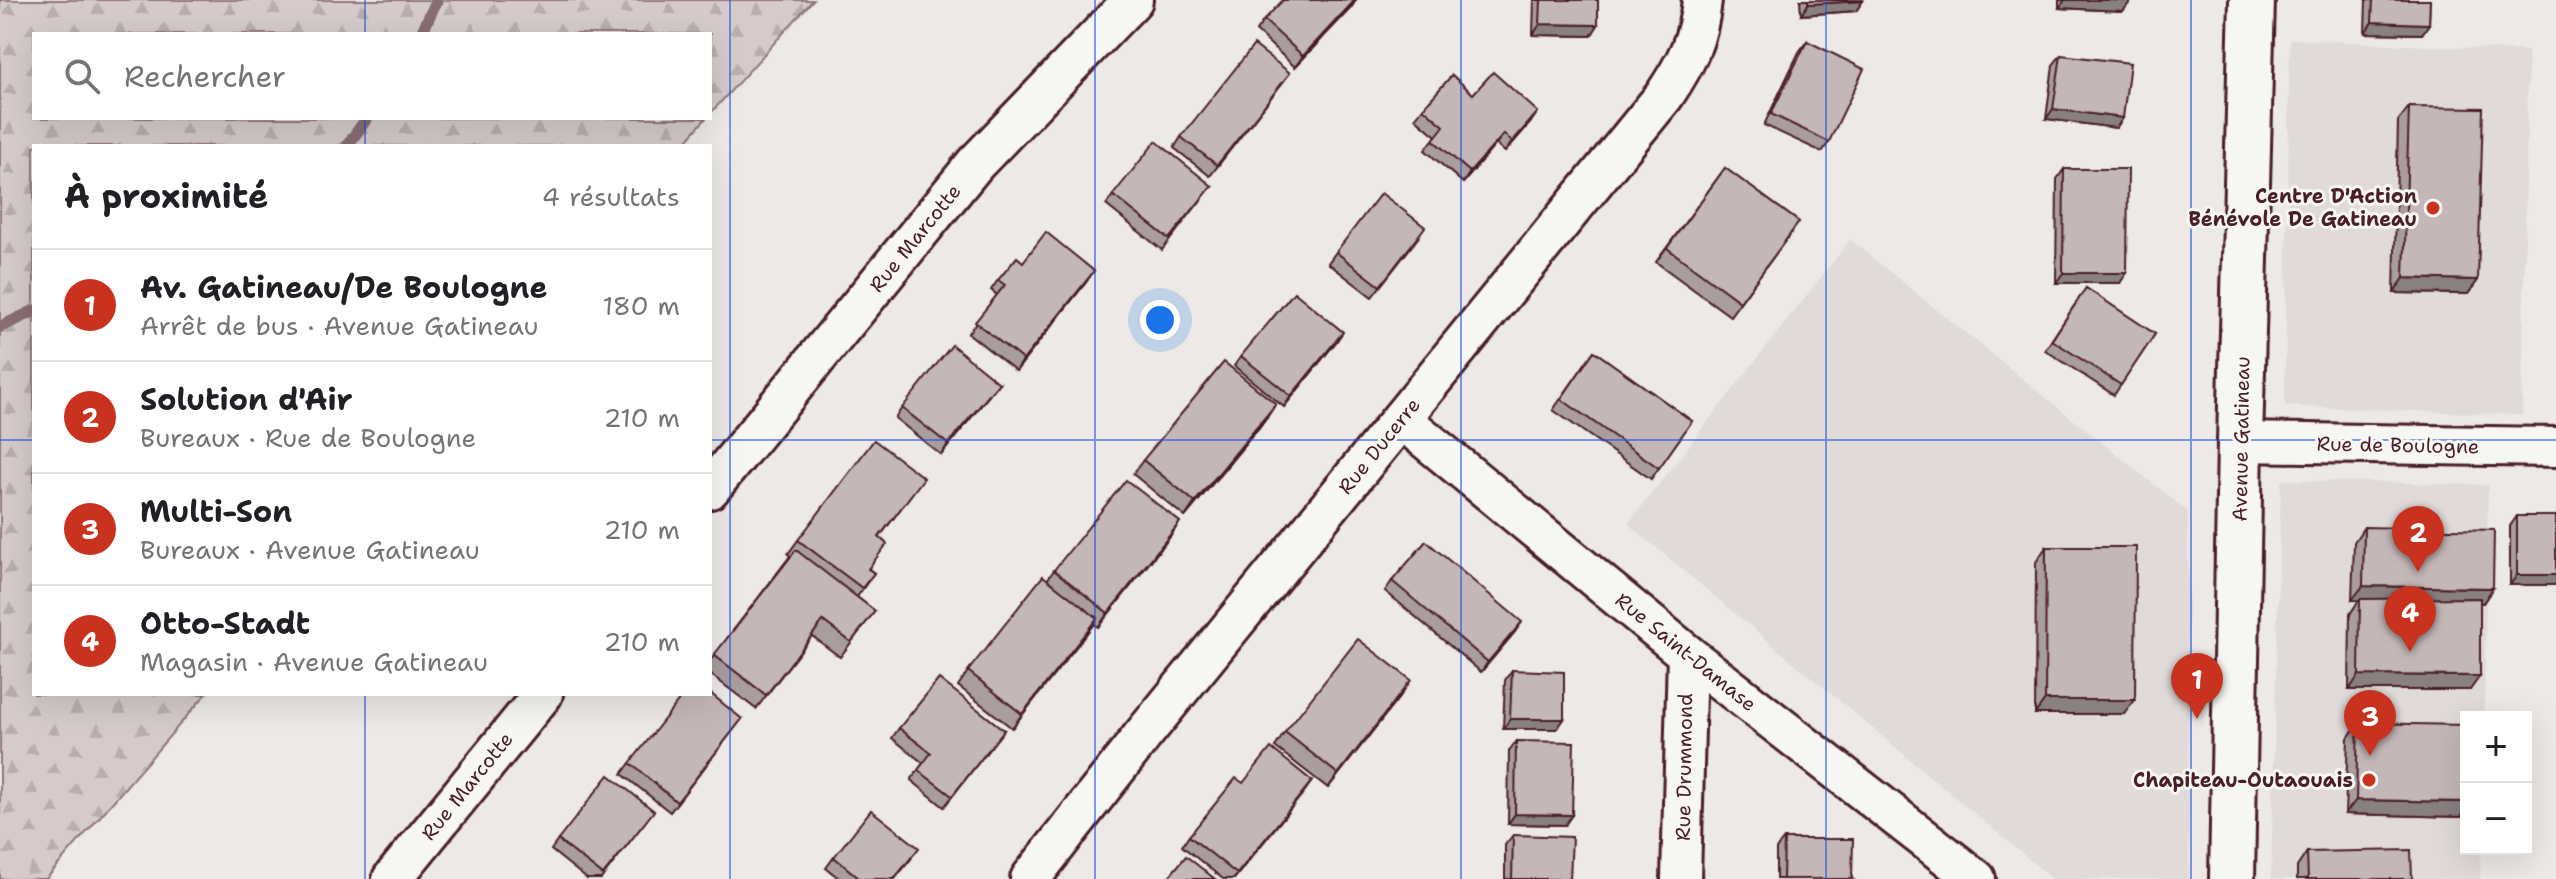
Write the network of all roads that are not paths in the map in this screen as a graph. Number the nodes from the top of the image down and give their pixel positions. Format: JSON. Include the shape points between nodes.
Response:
{"nodes":[{"id":1,"x":1133,"y":0,"type":"edge"},
{"id":2,"x":1702,"y":0,"type":"edge"},
{"id":3,"x":2252,"y":0,"type":"edge"},
{"id":4,"x":1401,"y":419,"type":"junction"},
{"id":5,"x":2240,"y":442,"type":"junction"},
{"id":6,"x":2556,"y":447,"type":"edge"},
{"id":7,"x":712,"y":487,"type":"edge"},
{"id":8,"x":1687,"y":654,"type":"junction"},
{"id":9,"x":541,"y":696,"type":"edge"},
{"id":10,"x":392,"y":879,"type":"edge"},
{"id":11,"x":1030,"y":879,"type":"edge"},
{"id":12,"x":1681,"y":879,"type":"edge"},
{"id":13,"x":1976,"y":879,"type":"edge"},
{"id":14,"x":2232,"y":879,"type":"edge"}],
"edges":[{"from":1,"to":7,"type":"street","name":"Rue Marcotte","via":[[975,164]]},
{"from":2,"to":4,"type":"street","name":"Rue Ducerre","via":[[1687,61],[1664,96]]},
{"from":3,"to":5,"type":"street","name":"Avenue Gatineau"},
{"from":4,"to":8,"type":"street","name":"Rue Saint-Damase"},
{"from":4,"to":11,"type":"street","name":"Rue Ducerre"},
{"from":5,"to":6,"type":"street","name":"Rue de Boulogne"},
{"from":5,"to":14,"type":"street","name":"Avenue Gatineau"},
{"from":8,"to":12,"type":"street","name":"Rue Drummond"},
{"from":8,"to":13,"type":"street","name":"Rue Saint-Damase"},
{"from":9,"to":10,"type":"street","name":"Rue Marcotte"}]}
